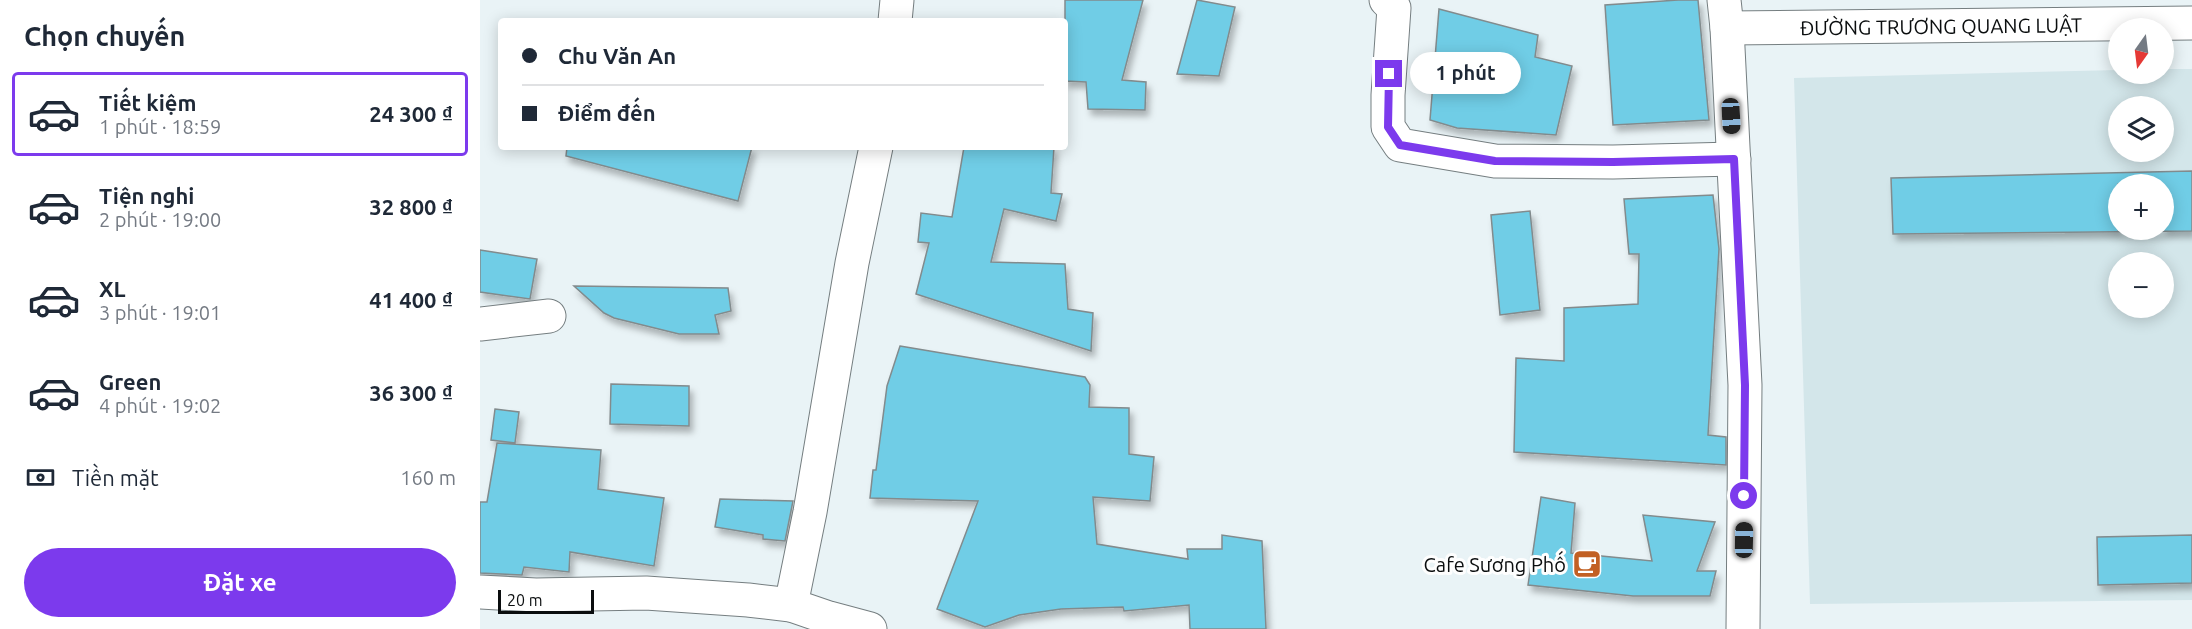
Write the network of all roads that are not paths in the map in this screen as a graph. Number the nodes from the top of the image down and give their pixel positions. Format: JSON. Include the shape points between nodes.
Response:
{"nodes":[{"id":1,"x":897,"y":0,"type":"edge"},
{"id":2,"x":1386,"y":0,"type":"edge"},
{"id":3,"x":1725,"y":14,"type":"edge"},
{"id":4,"x":895,"y":18,"type":"edge"},
{"id":5,"x":2192,"y":23,"type":"edge"},
{"id":6,"x":875,"y":150,"type":"edge"},
{"id":7,"x":1734,"y":159,"type":"junction"},
{"id":8,"x":549,"y":316,"type":"dead end"},
{"id":9,"x":480,"y":324,"type":"edge"},
{"id":10,"x":480,"y":592,"type":"edge"},
{"id":11,"x":791,"y":605,"type":"junction"},
{"id":12,"x":870,"y":629,"type":"edge"},
{"id":13,"x":1743,"y":629,"type":"edge"}],
"edges":[{"from":1,"to":4,"type":"street"},
{"from":2,"to":7,"type":"street","via":[[1394,8],[1388,127],[1400,145],[1495,161]]},
{"from":3,"to":5,"type":"street","name":"ĐƯỜNG TRƯƠNG QUANG LUẬT"},
{"from":3,"to":7,"type":"street"},
{"from":6,"to":11,"type":"street"},
{"from":7,"to":13,"type":"street","via":[[1745,385]]},
{"from":8,"to":9,"type":"street"},
{"from":10,"to":11,"type":"street","via":[[537,596],[646,593]]},
{"from":11,"to":12,"type":"street"}]}
